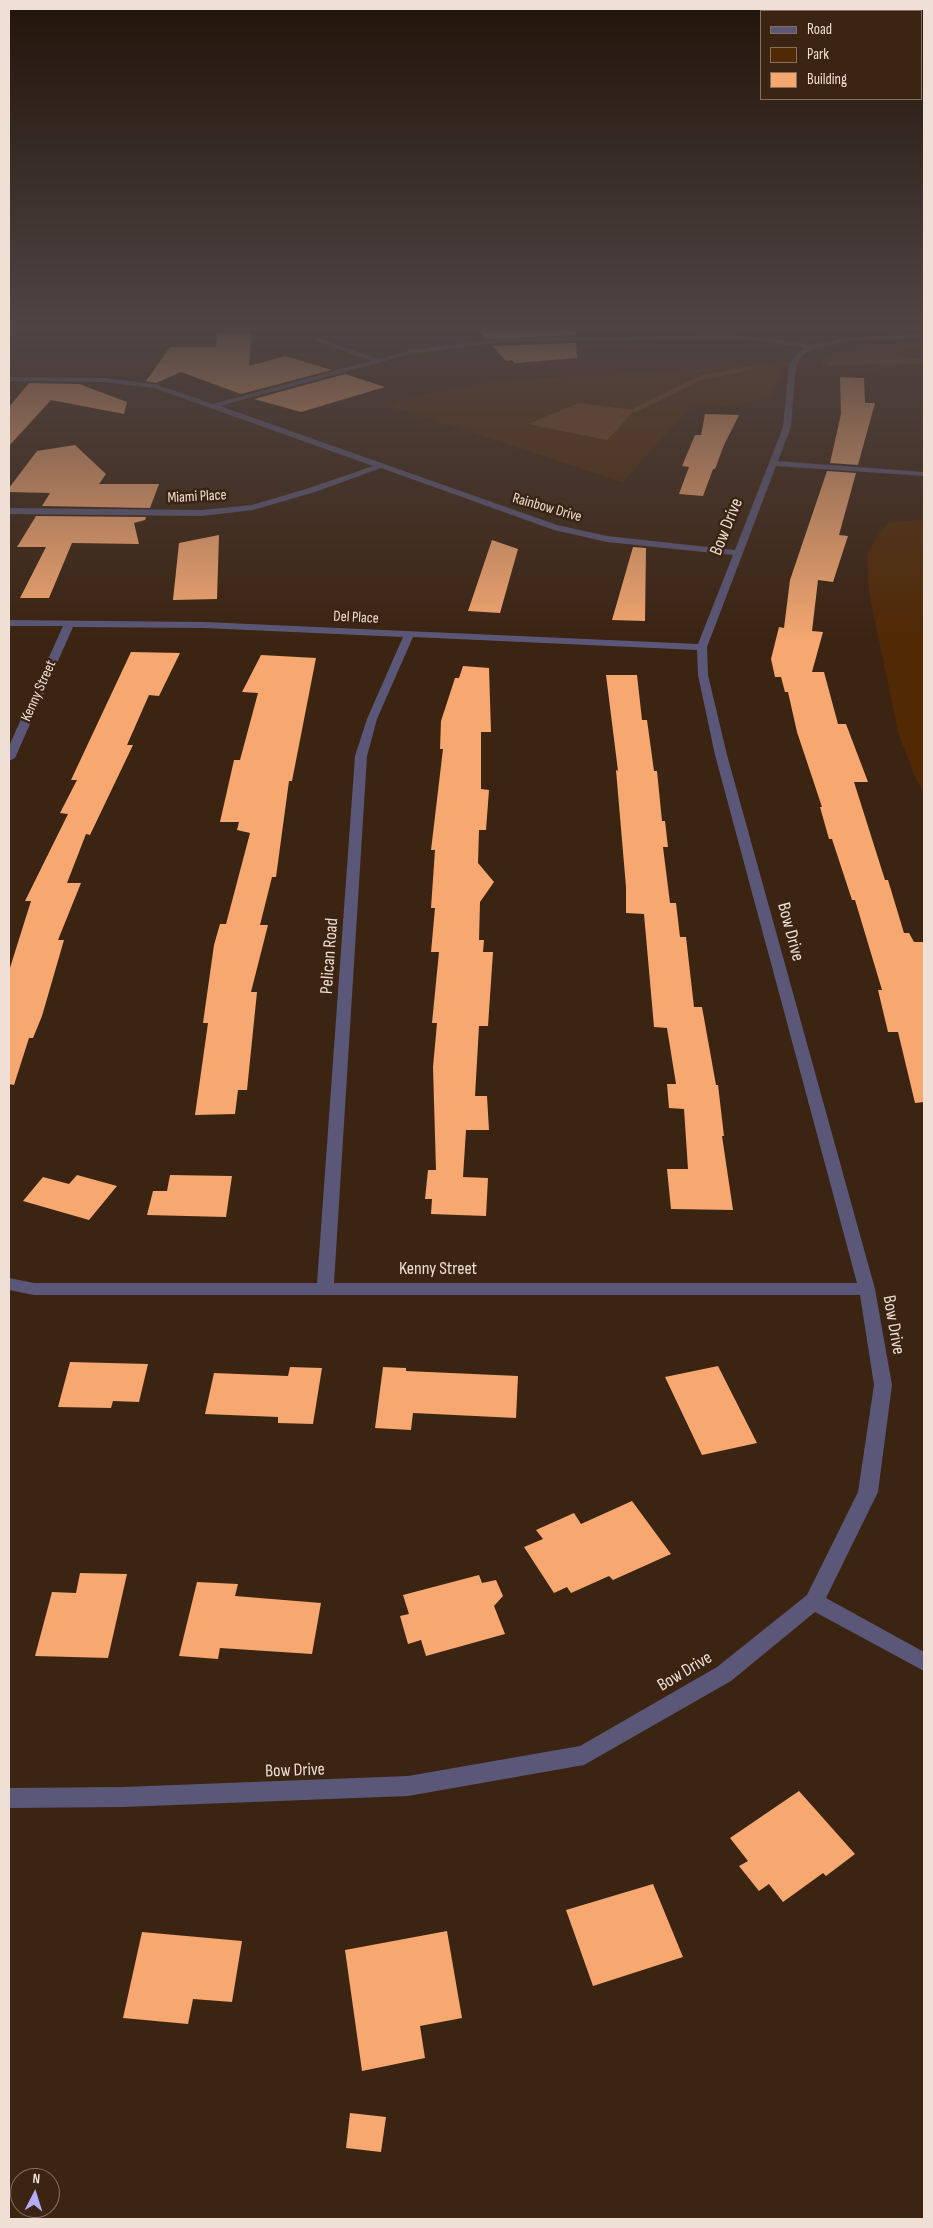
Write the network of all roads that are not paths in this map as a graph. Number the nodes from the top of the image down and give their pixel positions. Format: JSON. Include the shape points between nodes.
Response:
{"nodes":[{"id":1,"x":291,"y":434,"type":"edge"},
{"id":2,"x":784,"y":434,"type":"edge"},
{"id":3,"x":774,"y":463,"type":"junction"},
{"id":4,"x":380,"y":466,"type":"junction"},
{"id":5,"x":924,"y":474,"type":"edge"},
{"id":6,"x":9,"y":510,"type":"edge"},
{"id":7,"x":738,"y":553,"type":"junction"},
{"id":8,"x":9,"y":623,"type":"edge"},
{"id":9,"x":69,"y":624,"type":"junction"},
{"id":10,"x":409,"y":635,"type":"junction"},
{"id":11,"x":702,"y":647,"type":"junction"},
{"id":12,"x":9,"y":758,"type":"edge"},
{"id":13,"x":9,"y":1284,"type":"edge"},
{"id":14,"x":325,"y":1289,"type":"junction"},
{"id":15,"x":867,"y":1289,"type":"junction"},
{"id":16,"x":814,"y":1601,"type":"junction"},
{"id":17,"x":924,"y":1662,"type":"edge"},
{"id":18,"x":9,"y":1798,"type":"edge"}],
"edges":[{"from":1,"to":4,"type":"street","name":"Rainbow Drive"},
{"from":2,"to":3,"type":"street","name":"Bow Drive"},
{"from":3,"to":5,"type":"street"},
{"from":3,"to":7,"type":"street","name":"Bow Drive"},
{"from":4,"to":6,"type":"street","name":"Miami Place","via":[[253,507],[210,512]]},
{"from":4,"to":7,"type":"street","name":"Rainbow Drive","via":[[554,527],[607,539]]},
{"from":7,"to":11,"type":"street","name":"Bow Drive"},
{"from":8,"to":9,"type":"street","name":"Del Place"},
{"from":9,"to":10,"type":"street","name":"Del Place"},
{"from":9,"to":12,"type":"street","name":"Kenny Street"},
{"from":10,"to":11,"type":"street","name":"Del Place"},
{"from":10,"to":14,"type":"street","name":"Pelican Road","via":[[372,719],[361,756]]},
{"from":11,"to":15,"type":"street","name":"Bow Drive","via":[[703,675],[721,754]]},
{"from":13,"to":14,"type":"street","name":"Kenny Street","via":[[34,1288]]},
{"from":14,"to":15,"type":"street","name":"Kenny Street"},
{"from":15,"to":16,"type":"street","name":"Bow Drive","via":[[883,1385],[868,1492]]},
{"from":16,"to":17,"type":"street"},
{"from":16,"to":18,"type":"street","name":"Bow Drive","via":[[724,1674],[584,1755],[408,1786],[123,1798]]}]}
